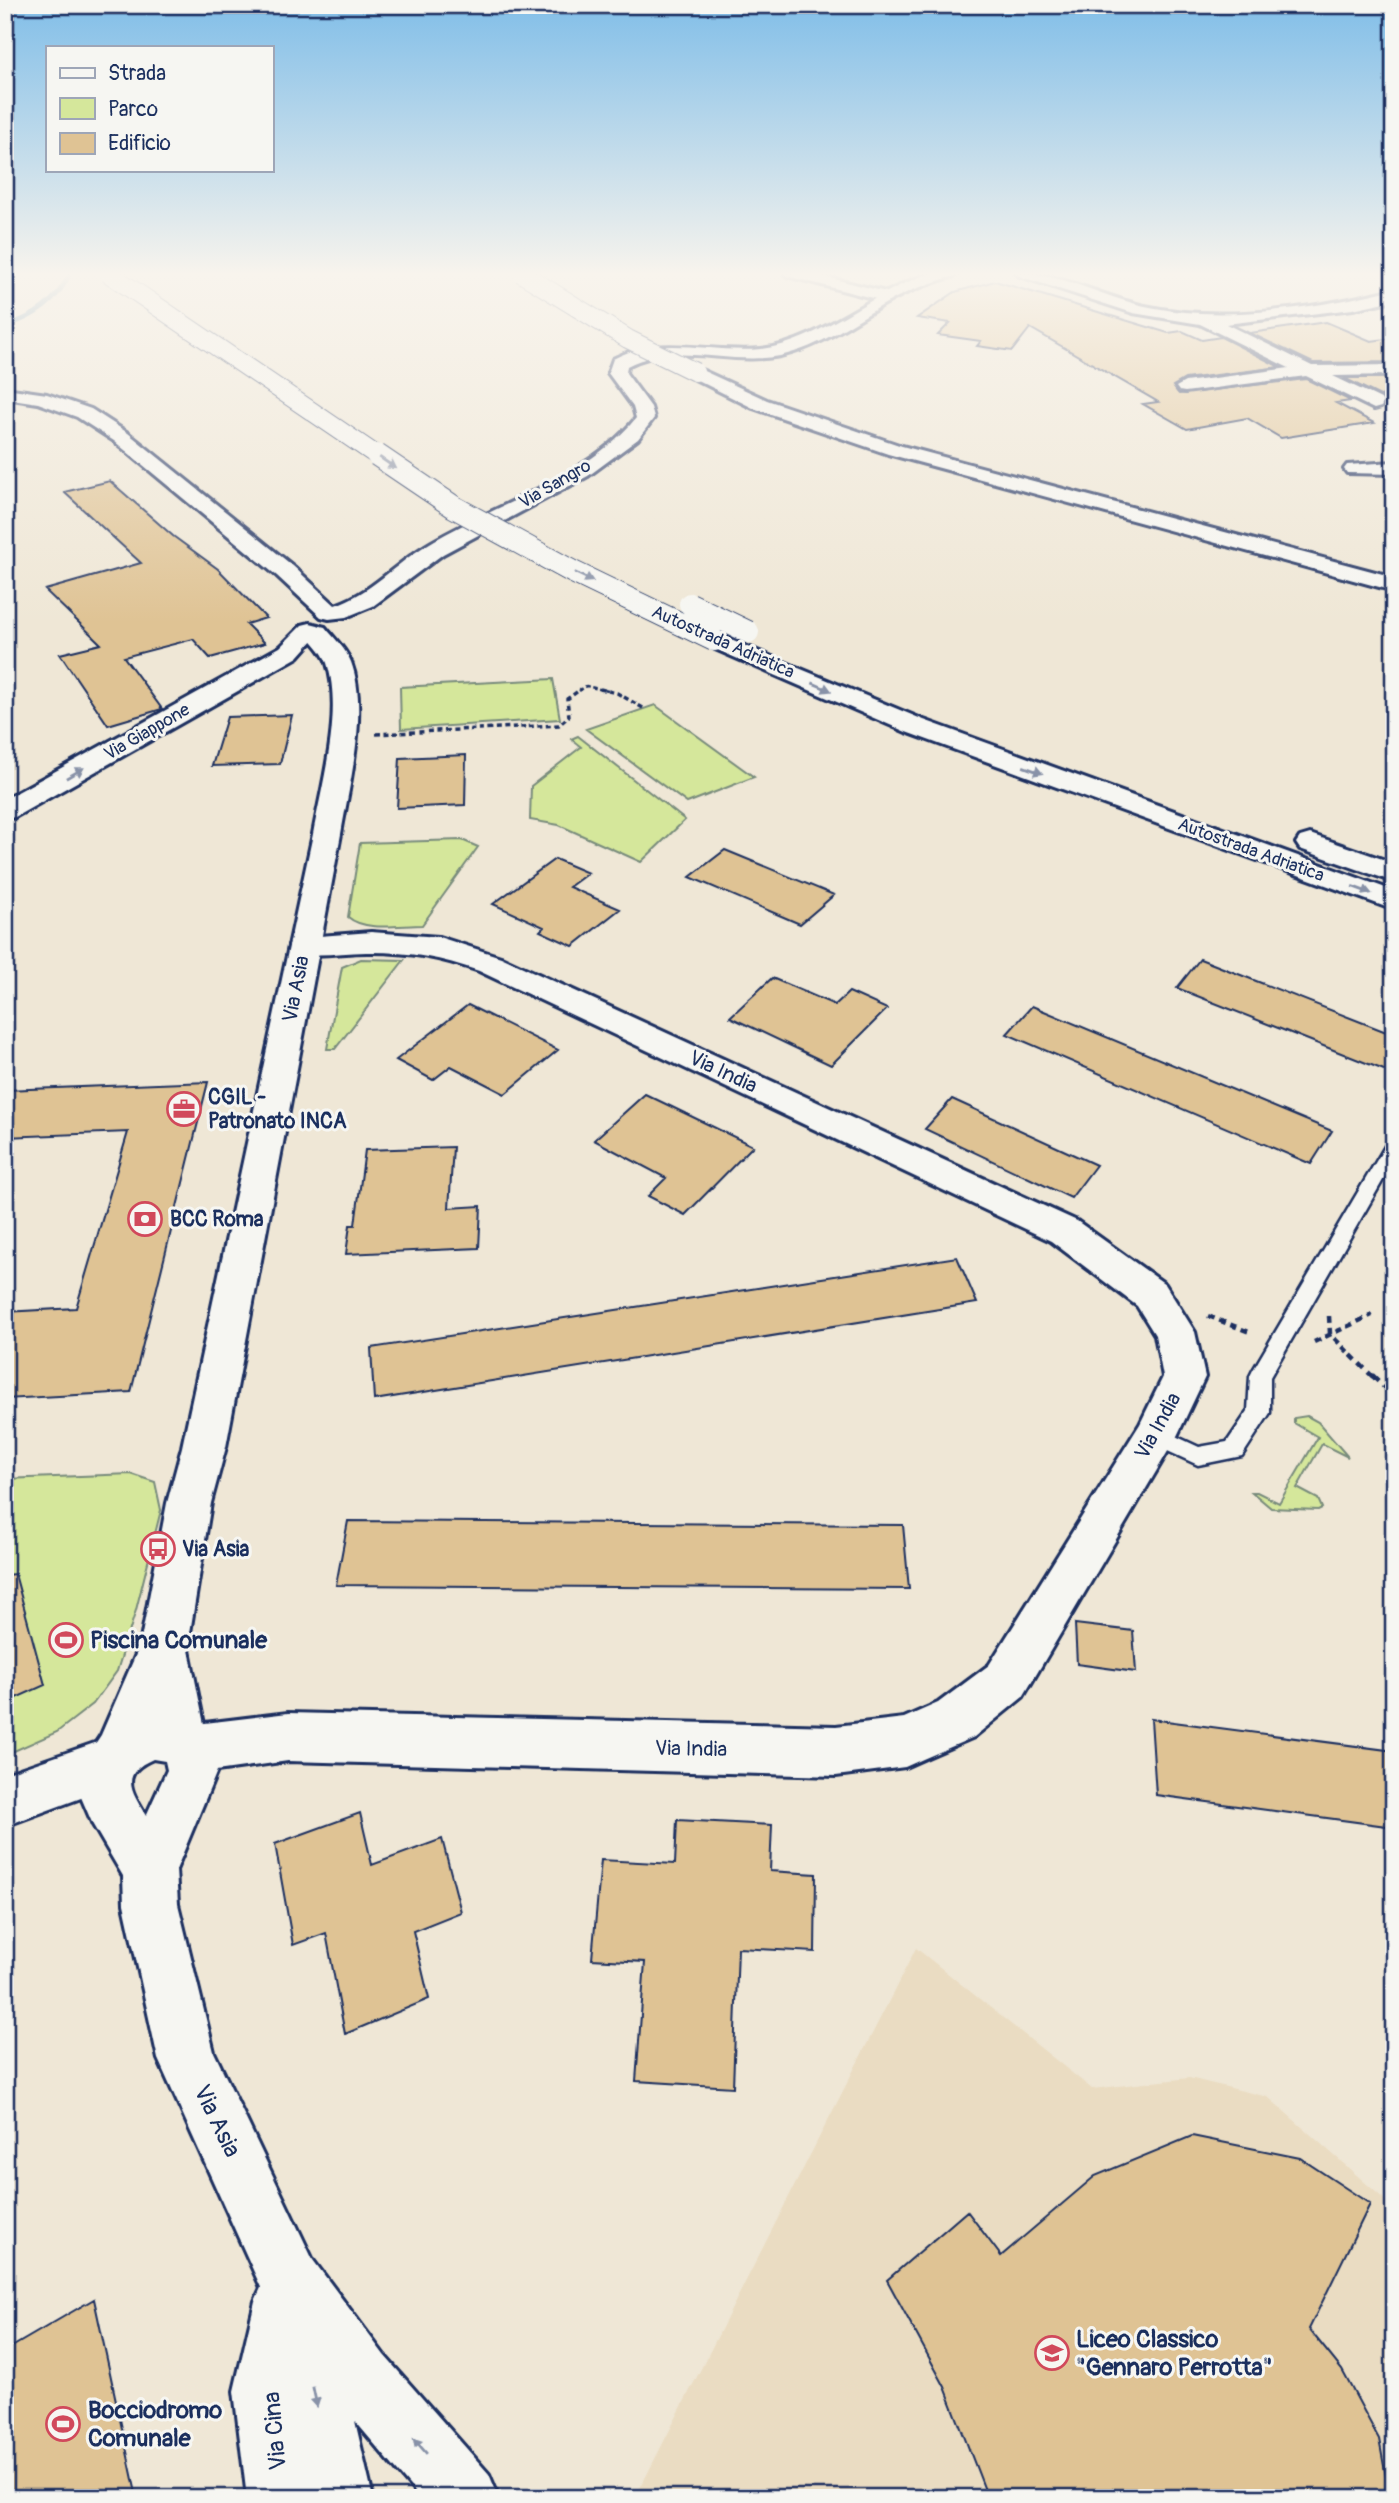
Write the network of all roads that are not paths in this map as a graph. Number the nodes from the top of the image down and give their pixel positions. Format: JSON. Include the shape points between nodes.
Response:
{"nodes":[{"id":1,"x":281,"y":390,"type":"edge"},
{"id":2,"x":629,"y":390,"type":"edge"},
{"id":3,"x":731,"y":390,"type":"edge"},
{"id":4,"x":1346,"y":390,"type":"edge"},
{"id":5,"x":5,"y":393,"type":"edge"},
{"id":6,"x":1374,"y":403,"type":"dead end"},
{"id":7,"x":895,"y":450,"type":"junction"},
{"id":8,"x":1394,"y":468,"type":"edge"},
{"id":9,"x":1354,"y":469,"type":"dead end"},
{"id":10,"x":485,"y":498,"type":"dead end"},
{"id":11,"x":533,"y":524,"type":"dead end"},
{"id":12,"x":1353,"y":551,"type":"dead end"},
{"id":13,"x":1394,"y":584,"type":"edge"},
{"id":14,"x":677,"y":597,"type":"dead end"},
{"id":15,"x":1369,"y":599,"type":"dead end"},
{"id":16,"x":332,"y":627,"type":"junction"},
{"id":17,"x":10,"y":809,"type":"edge"},
{"id":18,"x":1394,"y":873,"type":"edge"},
{"id":19,"x":1394,"y":901,"type":"edge"},
{"id":20,"x":305,"y":945,"type":"junction"},
{"id":21,"x":1394,"y":1145,"type":"edge"},
{"id":22,"x":1156,"y":1436,"type":"junction"},
{"id":23,"x":164,"y":1645,"type":"junction"},
{"id":24,"x":187,"y":1765,"type":"junction"},
{"id":25,"x":112,"y":1780,"type":"junction"},
{"id":26,"x":5,"y":1800,"type":"edge"},
{"id":27,"x":5,"y":1806,"type":"edge"},
{"id":28,"x":149,"y":1870,"type":"junction"},
{"id":29,"x":291,"y":2282,"type":"junction"},
{"id":30,"x":281,"y":2498,"type":"edge"},
{"id":31,"x":339,"y":2498,"type":"edge"},
{"id":32,"x":465,"y":2498,"type":"edge"}],
"edges":[{"from":1,"to":19,"type":"main road","name":"Autostrada Adriatica","one_way":true,"bridge":true,"via":[[454,507],[573,572],[714,640],[915,726]]},
{"from":2,"to":16,"type":"main road","name":"Via Sangro","via":[[645,418],[630,438],[554,486],[436,548]]},
{"from":3,"to":7,"type":"main road","bridge":true},
{"from":4,"to":6,"type":"main road"},
{"from":5,"to":16,"type":"main road","name":"Via Asia","via":[[41,398],[84,413],[102,425],[285,571]]},
{"from":7,"to":12,"type":"main road","via":[[927,453],[1189,519]]},
{"from":7,"to":13,"type":"main road"},
{"from":7,"to":15,"type":"main road","via":[[1001,488]]},
{"from":8,"to":9,"type":"main road"},
{"from":10,"to":11,"type":"main road"},
{"from":14,"to":18,"type":"main road","name":"Autostrada Adriatica","bridge":true,"via":[[748,632],[946,712]]},
{"from":17,"to":16,"type":"main road","name":"Via Giappone","one_way":true},
{"from":16,"to":20,"type":"main road","name":"Via Asia","via":[[345,687],[341,736]]},
{"from":20,"to":22,"type":"main road","name":"Via India","via":[[370,942],[439,947],[490,964],[1064,1231],[1151,1295],[1175,1332],[1184,1377]]},
{"from":20,"to":23,"type":"main road","name":"Via Asia","via":[[189,1503]]},
{"from":21,"to":22,"type":"lane","via":[[1260,1376],[1259,1413],[1234,1450],[1198,1456]]},
{"from":22,"to":24,"type":"main road","name":"Via India","via":[[1006,1681],[956,1720],[905,1742],[836,1751],[288,1737]]},
{"from":23,"to":24,"type":"main road","name":"Via Asia"},
{"from":23,"to":25,"type":"main road","name":"Via Asia"},
{"from":24,"to":25,"type":"main road","via":[[170,1736],[153,1735],[134,1741]]},
{"from":24,"to":25,"type":"main road","via":[[171,1806],[149,1817],[127,1818]]},
{"from":24,"to":28,"type":"main road","name":"Via Asia"},
{"from":25,"to":26,"type":"main road"},
{"from":25,"to":27,"type":"main road"},
{"from":25,"to":28,"type":"main road","name":"Via Asia"},
{"from":28,"to":29,"type":"main road","name":"Via Asia","via":[[151,1903],[187,2059]]},
{"from":29,"to":30,"type":"main road","name":"Via Cina","via":[[267,2391]]},
{"from":29,"to":31,"type":"main road","name":"Via Asia","one_way":true},
{"from":32,"to":29,"type":"main road","name":"Via Asia","one_way":true,"via":[[362,2378]]}]}
